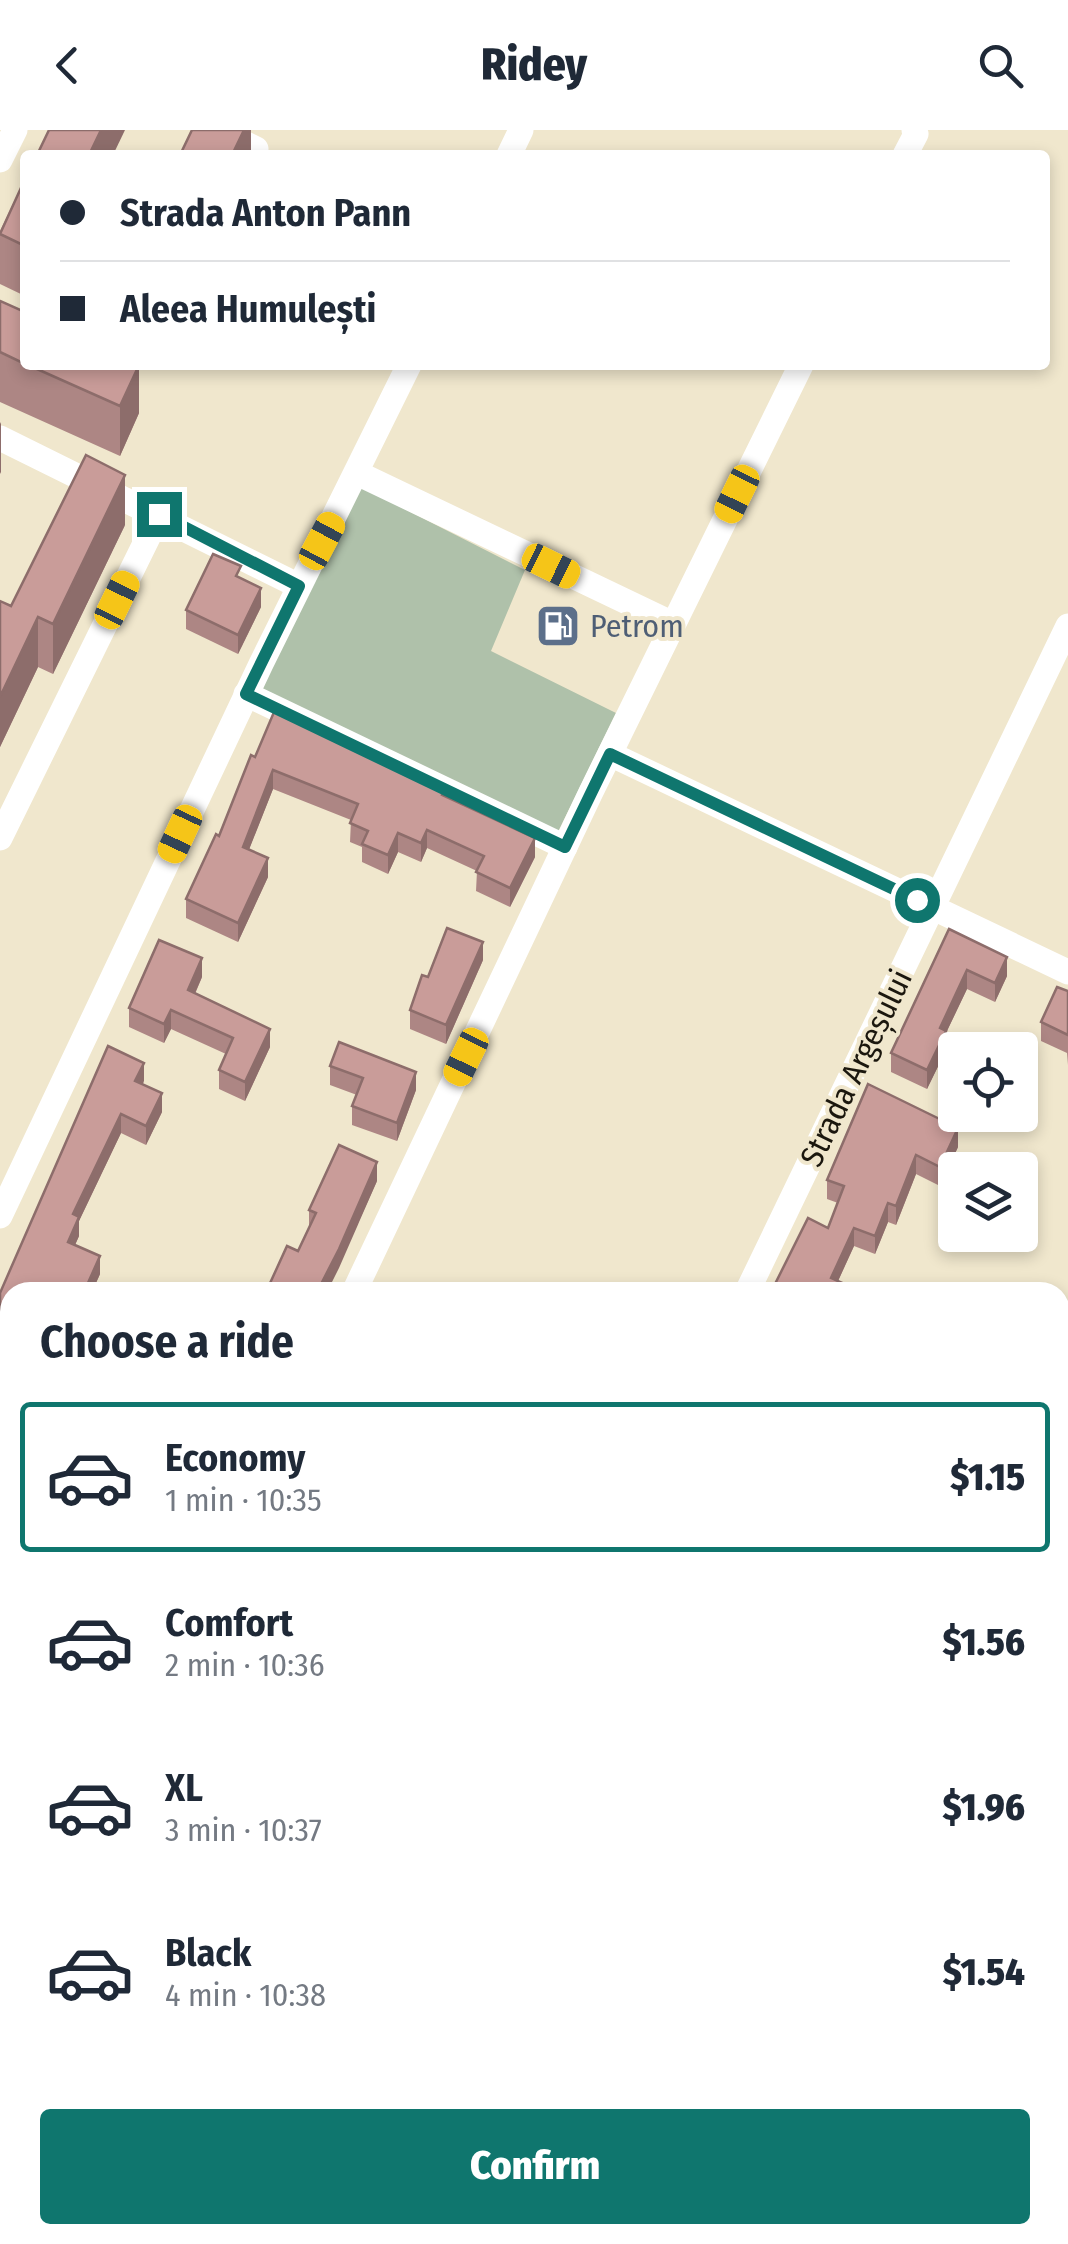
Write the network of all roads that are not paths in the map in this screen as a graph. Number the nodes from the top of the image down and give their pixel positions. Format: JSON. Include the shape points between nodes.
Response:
{"nodes":[{"id":1,"x":15,"y":130,"type":"edge"},
{"id":2,"x":218,"y":130,"type":"edge"},
{"id":3,"x":256,"y":149,"type":"dead end"},
{"id":4,"x":0,"y":160,"type":"edge"},
{"id":5,"x":407,"y":370,"type":"edge"},
{"id":6,"x":799,"y":370,"type":"edge"},
{"id":7,"x":0,"y":438,"type":"edge"},
{"id":8,"x":357,"y":472,"type":"junction"},
{"id":9,"x":159,"y":514,"type":"junction"},
{"id":10,"x":299,"y":586,"type":"junction"},
{"id":11,"x":673,"y":624,"type":"junction"},
{"id":12,"x":1068,"y":626,"type":"edge"},
{"id":13,"x":246,"y":694,"type":"junction"},
{"id":14,"x":610,"y":754,"type":"junction"},
{"id":15,"x":0,"y":838,"type":"edge"},
{"id":16,"x":565,"y":847,"type":"junction"},
{"id":17,"x":933,"y":908,"type":"junction"},
{"id":18,"x":1068,"y":972,"type":"edge"},
{"id":19,"x":0,"y":1216,"type":"edge"},
{"id":20,"x":359,"y":1282,"type":"edge"},
{"id":21,"x":751,"y":1282,"type":"edge"}],
"edges":[{"from":1,"to":4,"type":"street"},
{"from":2,"to":3,"type":"street"},
{"from":5,"to":8,"type":"street"},
{"from":6,"to":11,"type":"street"},
{"from":7,"to":9,"type":"street"},
{"from":8,"to":10,"type":"street"},
{"from":8,"to":11,"type":"street"},
{"from":9,"to":10,"type":"street"},
{"from":9,"to":15,"type":"street"},
{"from":10,"to":13,"type":"street"},
{"from":11,"to":14,"type":"street"},
{"from":12,"to":17,"type":"street","name":"Strada Argeșului"},
{"from":13,"to":16,"type":"street"},
{"from":13,"to":19,"type":"street"},
{"from":14,"to":16,"type":"street"},
{"from":14,"to":17,"type":"street"},
{"from":16,"to":20,"type":"street"},
{"from":17,"to":18,"type":"street"},
{"from":17,"to":21,"type":"street","name":"Strada Argeșului"}]}
